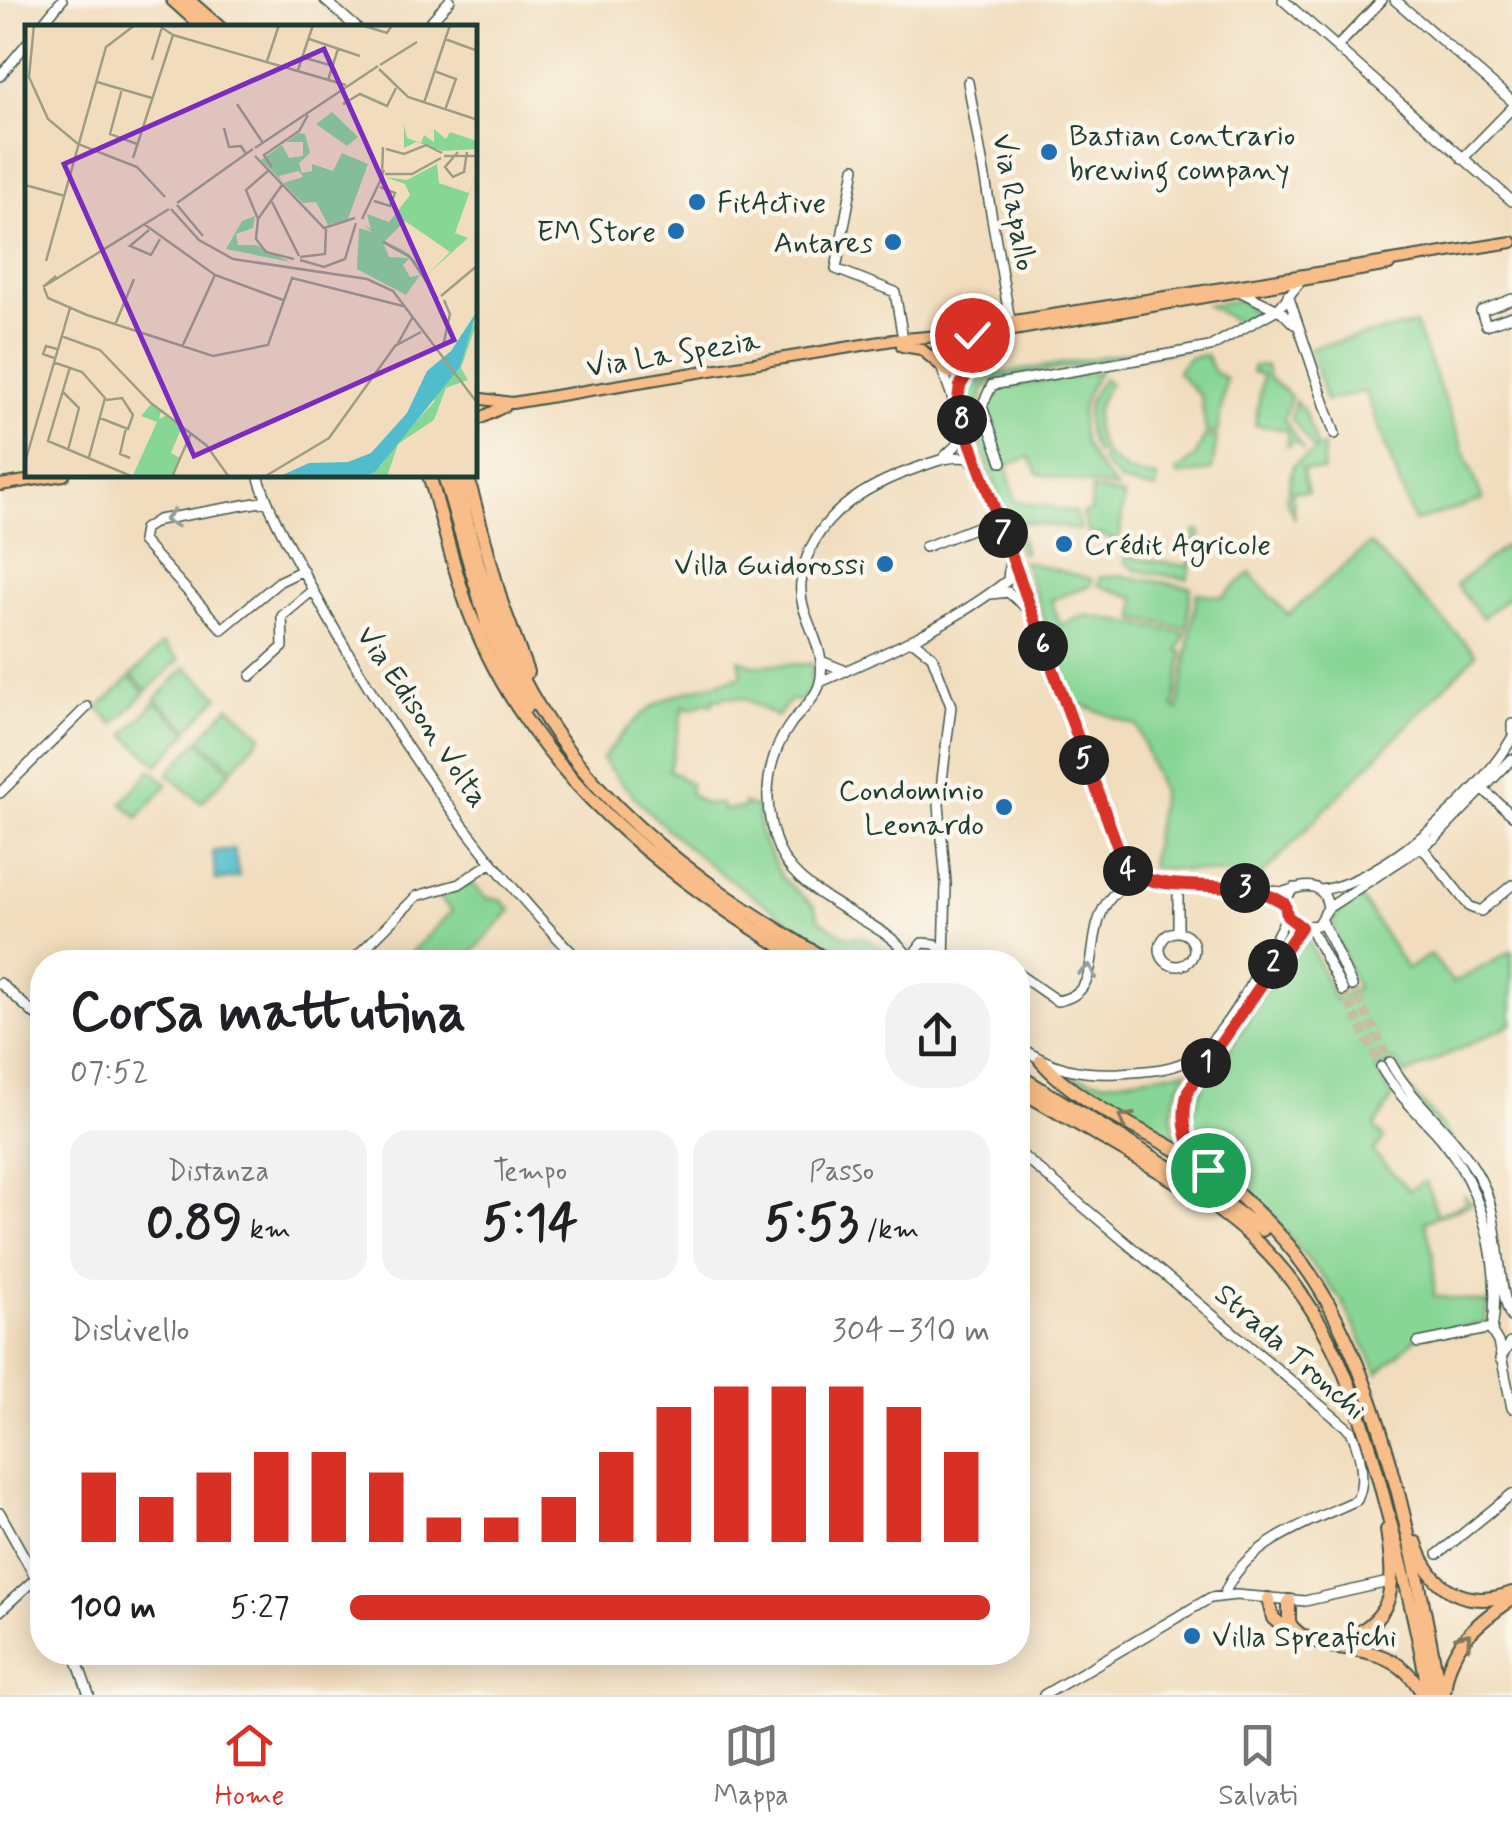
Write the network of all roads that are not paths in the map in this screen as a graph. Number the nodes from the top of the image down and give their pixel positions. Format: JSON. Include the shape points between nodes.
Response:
{"nodes":[{"id":1,"x":62,"y":0,"type":"edge"},
{"id":2,"x":173,"y":0,"type":"edge"},
{"id":3,"x":188,"y":0,"type":"edge"},
{"id":4,"x":325,"y":0,"type":"edge"},
{"id":5,"x":450,"y":0,"type":"edge"},
{"id":6,"x":1283,"y":0,"type":"edge"},
{"id":7,"x":1382,"y":0,"type":"edge"},
{"id":8,"x":1395,"y":0,"type":"edge"},
{"id":9,"x":42,"y":25,"type":"edge"},
{"id":10,"x":201,"y":25,"type":"edge"},
{"id":11,"x":217,"y":25,"type":"edge"},
{"id":12,"x":354,"y":25,"type":"edge"},
{"id":13,"x":428,"y":25,"type":"edge"},
{"id":14,"x":25,"y":46,"type":"edge"},
{"id":15,"x":1338,"y":48,"type":"junction"},
{"id":16,"x":0,"y":76,"type":"edge"},
{"id":17,"x":968,"y":82,"type":"dead end"},
{"id":18,"x":1512,"y":105,"type":"edge"},
{"id":19,"x":1462,"y":159,"type":"junction"},
{"id":20,"x":855,"y":168,"type":"dead end"},
{"id":21,"x":1512,"y":201,"type":"edge"},
{"id":22,"x":1512,"y":242,"type":"edge"},
{"id":23,"x":1300,"y":278,"type":"junction"},
{"id":24,"x":1238,"y":288,"type":"junction"},
{"id":25,"x":1512,"y":300,"type":"edge"},
{"id":26,"x":1271,"y":302,"type":"junction"},
{"id":27,"x":1101,"y":310,"type":"junction"},
{"id":28,"x":1512,"y":316,"type":"edge"},
{"id":29,"x":1011,"y":326,"type":"junction"},
{"id":30,"x":962,"y":335,"type":"junction"},
{"id":31,"x":949,"y":336,"type":"junction"},
{"id":32,"x":903,"y":339,"type":"junction"},
{"id":33,"x":843,"y":352,"type":"junction"},
{"id":34,"x":977,"y":359,"type":"junction"},
{"id":35,"x":941,"y":367,"type":"junction"},
{"id":36,"x":970,"y":370,"type":"junction"},
{"id":37,"x":478,"y":398,"type":"edge"},
{"id":38,"x":512,"y":404,"type":"junction"},
{"id":39,"x":957,"y":406,"type":"junction"},
{"id":40,"x":478,"y":420,"type":"edge"},
{"id":41,"x":1335,"y":434,"type":"dead end"},
{"id":42,"x":967,"y":435,"type":"junction"},
{"id":43,"x":944,"y":457,"type":"junction"},
{"id":44,"x":1002,"y":462,"type":"dead end"},
{"id":45,"x":980,"y":469,"type":"junction"},
{"id":46,"x":45,"y":478,"type":"edge"},
{"id":47,"x":259,"y":478,"type":"edge"},
{"id":48,"x":430,"y":478,"type":"edge"},
{"id":49,"x":445,"y":478,"type":"edge"},
{"id":50,"x":456,"y":478,"type":"edge"},
{"id":51,"x":468,"y":478,"type":"edge"},
{"id":52,"x":0,"y":485,"type":"edge"},
{"id":53,"x":266,"y":501,"type":"junction"},
{"id":54,"x":997,"y":519,"type":"junction"},
{"id":55,"x":925,"y":547,"type":"dead end"},
{"id":56,"x":1010,"y":554,"type":"junction"},
{"id":57,"x":302,"y":570,"type":"junction"},
{"id":58,"x":313,"y":590,"type":"junction"},
{"id":59,"x":990,"y":594,"type":"junction"},
{"id":60,"x":1031,"y":612,"type":"junction"},
{"id":61,"x":928,"y":631,"type":"junction"},
{"id":62,"x":912,"y":640,"type":"junction"},
{"id":63,"x":927,"y":648,"type":"junction"},
{"id":64,"x":821,"y":660,"type":"junction"},
{"id":65,"x":846,"y":670,"type":"junction"},
{"id":66,"x":251,"y":676,"type":"dead end"},
{"id":67,"x":820,"y":682,"type":"junction"},
{"id":68,"x":88,"y":708,"type":"dead end"},
{"id":69,"x":542,"y":712,"type":"junction"},
{"id":70,"x":1512,"y":731,"type":"edge"},
{"id":71,"x":550,"y":748,"type":"junction"},
{"id":72,"x":1512,"y":759,"type":"edge"},
{"id":73,"x":1485,"y":790,"type":"junction"},
{"id":74,"x":0,"y":793,"type":"edge"},
{"id":75,"x":1512,"y":815,"type":"edge"},
{"id":76,"x":1422,"y":847,"type":"junction"},
{"id":77,"x":492,"y":862,"type":"junction"},
{"id":78,"x":1138,"y":878,"type":"junction"},
{"id":79,"x":1178,"y":883,"type":"junction"},
{"id":80,"x":1512,"y":885,"type":"edge"},
{"id":81,"x":1294,"y":888,"type":"junction"},
{"id":82,"x":1264,"y":890,"type":"junction"},
{"id":83,"x":1321,"y":890,"type":"junction"},
{"id":84,"x":1285,"y":904,"type":"junction"},
{"id":85,"x":1328,"y":908,"type":"junction"},
{"id":86,"x":1287,"y":916,"type":"junction"},
{"id":87,"x":947,"y":917,"type":"junction"},
{"id":88,"x":1322,"y":921,"type":"junction"},
{"id":89,"x":768,"y":925,"type":"junction"},
{"id":90,"x":1305,"y":927,"type":"junction"},
{"id":91,"x":1178,"y":932,"type":"dead end"},
{"id":92,"x":899,"y":944,"type":"junction"},
{"id":93,"x":921,"y":944,"type":"junction"},
{"id":94,"x":363,"y":950,"type":"edge"},
{"id":95,"x":570,"y":950,"type":"edge"},
{"id":96,"x":787,"y":950,"type":"edge"},
{"id":97,"x":810,"y":950,"type":"edge"},
{"id":98,"x":816,"y":950,"type":"edge"},
{"id":99,"x":903,"y":950,"type":"edge"},
{"id":100,"x":917,"y":950,"type":"edge"},
{"id":101,"x":930,"y":950,"type":"edge"},
{"id":102,"x":945,"y":950,"type":"edge"},
{"id":103,"x":1030,"y":982,"type":"edge"},
{"id":104,"x":0,"y":983,"type":"edge"},
{"id":105,"x":30,"y":1010,"type":"edge"},
{"id":106,"x":1030,"y":1055,"type":"edge"},
{"id":107,"x":1040,"y":1062,"type":"junction"},
{"id":108,"x":1030,"y":1083,"type":"edge"},
{"id":109,"x":1030,"y":1096,"type":"edge"},
{"id":110,"x":1030,"y":1162,"type":"edge"},
{"id":111,"x":1208,"y":1170,"type":"junction"},
{"id":112,"x":1323,"y":1300,"type":"junction"},
{"id":113,"x":1512,"y":1318,"type":"edge"},
{"id":114,"x":1493,"y":1325,"type":"junction"},
{"id":115,"x":1418,"y":1342,"type":"dead end"},
{"id":116,"x":1498,"y":1342,"type":"junction"},
{"id":117,"x":1511,"y":1342,"type":"edge"},
{"id":118,"x":1499,"y":1362,"type":"junction"},
{"id":119,"x":1512,"y":1408,"type":"edge"},
{"id":120,"x":1380,"y":1484,"type":"junction"},
{"id":121,"x":1511,"y":1494,"type":"edge"},
{"id":122,"x":1396,"y":1495,"type":"junction"},
{"id":123,"x":0,"y":1513,"type":"edge"},
{"id":124,"x":1438,"y":1554,"type":"dead end"},
{"id":125,"x":30,"y":1567,"type":"edge"},
{"id":126,"x":1384,"y":1583,"type":"dead end"},
{"id":127,"x":30,"y":1584,"type":"edge"},
{"id":128,"x":1224,"y":1594,"type":"junction"},
{"id":129,"x":1512,"y":1596,"type":"edge"},
{"id":130,"x":1268,"y":1599,"type":"junction"},
{"id":131,"x":1290,"y":1602,"type":"junction"},
{"id":132,"x":0,"y":1611,"type":"edge"},
{"id":133,"x":79,"y":1665,"type":"edge"},
{"id":134,"x":89,"y":1695,"type":"edge"},
{"id":135,"x":1044,"y":1695,"type":"edge"},
{"id":136,"x":1426,"y":1695,"type":"edge"},
{"id":137,"x":1442,"y":1695,"type":"edge"}],
"edges":[{"from":1,"to":9,"type":"street"},
{"from":2,"to":10,"type":"highway"},
{"from":3,"to":11,"type":"highway"},
{"from":4,"to":12,"type":"street"},
{"from":5,"to":13,"type":"street"},
{"from":6,"to":15,"type":"street"},
{"from":7,"to":15,"type":"street"},
{"from":8,"to":18,"type":"street"},
{"from":14,"to":16,"type":"street"},
{"from":15,"to":19,"type":"street"},
{"from":17,"to":29,"type":"street","name":"Via Rapallo"},
{"from":18,"to":19,"type":"street"},
{"from":19,"to":21,"type":"street"},
{"from":20,"to":32,"type":"street","via":[[836,269],[895,292]]},
{"from":22,"to":23,"type":"main road","name":"Via La Spezia"},
{"from":23,"to":24,"type":"main road","name":"Via La Spezia"},
{"from":23,"to":26,"type":"main road","name":"Via La Spezia"},
{"from":24,"to":26,"type":"main road","name":"Via La Spezia"},
{"from":24,"to":27,"type":"main road","name":"Via La Spezia"},
{"from":24,"to":27,"type":"main road","name":"Via La Spezia"},
{"from":25,"to":28,"type":"street","via":[[1481,310],[1486,325]]},
{"from":26,"to":41,"type":"street","via":[[1295,326]]},
{"from":26,"to":44,"type":"street","via":[[1228,340],[1199,350],[994,384],[982,406]]},
{"from":27,"to":29,"type":"main road","name":"Via La Spezia"},
{"from":29,"to":30,"type":"main road","name":"Via La Spezia"},
{"from":29,"to":34,"type":"main road","via":[[991,337]]},
{"from":30,"to":31,"type":"main road","name":"Via La Spezia"},
{"from":30,"to":34,"type":"main road","via":[[976,346]]},
{"from":31,"to":32,"type":"main road","name":"Via La Spezia"},
{"from":31,"to":35,"type":"main road","via":[[937,348]]},
{"from":32,"to":33,"type":"main road","name":"Via La Spezia"},
{"from":33,"to":35,"type":"main road","name":"Via La Spezia","via":[[913,346]]},
{"from":33,"to":38,"type":"main road","name":"Via La Spezia"},
{"from":34,"to":36,"type":"main road"},
{"from":35,"to":36,"type":"main road","name":"Via La Spezia","via":[[958,375]]},
{"from":35,"to":39,"type":"street"},
{"from":36,"to":39,"type":"street"},
{"from":37,"to":38,"type":"main road","name":"Via La Spezia"},
{"from":38,"to":40,"type":"main road","name":"Via La Spezia"},
{"from":39,"to":42,"type":"street"},
{"from":42,"to":43,"type":"street"},
{"from":42,"to":45,"type":"street"},
{"from":43,"to":45,"type":"street","via":[[969,458]]},
{"from":43,"to":64,"type":"street","via":[[881,480],[840,507],[823,528],[801,583]]},
{"from":45,"to":54,"type":"street"},
{"from":46,"to":52,"type":"main road"},
{"from":47,"to":53,"type":"street","name":"Via Edison Volta"},
{"from":48,"to":71,"type":"highway","via":[[471,614],[511,697]]},
{"from":49,"to":71,"type":"highway","via":[[491,635]]},
{"from":50,"to":69,"type":"highway","via":[[498,626]]},
{"from":51,"to":69,"type":"highway","via":[[501,602]]},
{"from":53,"to":57,"type":"street","name":"Via Edison Volta"},
{"from":53,"to":57,"type":"street","one_way":true,"via":[[158,520],[144,529],[142,541],[222,630]]},
{"from":54,"to":55,"type":"street"},
{"from":54,"to":56,"type":"street"},
{"from":56,"to":59,"type":"street","via":[[1008,580]]},
{"from":56,"to":60,"type":"street"},
{"from":57,"to":58,"type":"street","name":"Via Edison Volta"},
{"from":58,"to":66,"type":"street","via":[[282,616],[283,647]]},
{"from":58,"to":77,"type":"street","name":"Via Edison Volta","via":[[406,744]]},
{"from":59,"to":60,"type":"street","via":[[1008,592]]},
{"from":59,"to":61,"type":"street"},
{"from":60,"to":78,"type":"street","via":[[1120,859]]},
{"from":61,"to":62,"type":"street"},
{"from":61,"to":63,"type":"street"},
{"from":62,"to":63,"type":"street"},
{"from":62,"to":65,"type":"street"},
{"from":63,"to":87,"type":"street","via":[[951,706],[938,831]]},
{"from":64,"to":65,"type":"street"},
{"from":64,"to":67,"type":"street"},
{"from":65,"to":67,"type":"street"},
{"from":67,"to":92,"type":"street","via":[[775,755],[767,803],[772,827],[787,863],[809,887]]},
{"from":68,"to":74,"type":"street"},
{"from":69,"to":89,"type":"highway","via":[[635,827],[702,883]]},
{"from":70,"to":83,"type":"street","via":[[1502,756],[1413,842],[1344,885]]},
{"from":71,"to":96,"type":"highway","via":[[597,806],[659,865]]},
{"from":72,"to":73,"type":"street"},
{"from":73,"to":75,"type":"street"},
{"from":73,"to":76,"type":"street"},
{"from":76,"to":80,"type":"street","via":[[1481,911]]},
{"from":76,"to":85,"type":"street"},
{"from":77,"to":94,"type":"street","via":[[459,884],[417,896]]},
{"from":77,"to":95,"type":"street","name":"Via Edison Volta"},
{"from":78,"to":79,"type":"street"},
{"from":103,"to":78,"type":"street","one_way":true,"via":[[1057,1001],[1078,994],[1092,972],[1098,919],[1120,888]]},
{"from":79,"to":82,"type":"street"},
{"from":79,"to":91,"type":"street"},
{"from":81,"to":82,"type":"street"},
{"from":81,"to":83,"type":"street"},
{"from":81,"to":84,"type":"street"},
{"from":82,"to":84,"type":"street"},
{"from":83,"to":85,"type":"street"},
{"from":84,"to":86,"type":"street"},
{"from":85,"to":88,"type":"street"},
{"from":86,"to":90,"type":"street"},
{"from":86,"to":107,"type":"street","via":[[1219,1030],[1192,1058],[1158,1070],[1097,1074]]},
{"from":87,"to":93,"type":"street"},
{"from":87,"to":102,"type":"street"},
{"from":88,"to":90,"type":"street"},
{"from":88,"to":90,"type":"street","via":[[1348,989]]},
{"from":89,"to":97,"type":"highway"},
{"from":89,"to":98,"type":"highway"},
{"from":90,"to":111,"type":"street","via":[[1188,1091],[1186,1136]]},
{"from":92,"to":93,"type":"street"},
{"from":92,"to":99,"type":"street"},
{"from":93,"to":100,"type":"street"},
{"from":93,"to":101,"type":"street"},
{"from":104,"to":105,"type":"street"},
{"from":106,"to":107,"type":"street"},
{"from":111,"to":107,"type":"highway","one_way":true},
{"from":108,"to":112,"type":"highway","via":[[1239,1211]]},
{"from":109,"to":120,"type":"highway","via":[[1222,1213],[1272,1257],[1341,1358]]},
{"from":110,"to":128,"type":"street","name":"Strada Tronchi","via":[[1351,1431],[1363,1482],[1357,1500],[1271,1542]]},
{"from":111,"to":112,"type":"highway","via":[[1295,1254]]},
{"from":112,"to":122,"type":"highway","via":[[1362,1377]]},
{"from":113,"to":114,"type":"street"},
{"from":113,"to":114,"type":"street","via":[[1498,1230],[1483,1185],[1462,1148],[1385,1064],[1401,1097],[1450,1150],[1472,1187],[1488,1238]]},
{"from":114,"to":115,"type":"street"},
{"from":114,"to":116,"type":"street"},
{"from":116,"to":117,"type":"street"},
{"from":116,"to":118,"type":"street"},
{"from":117,"to":118,"type":"street"},
{"from":118,"to":119,"type":"street"},
{"from":120,"to":131,"type":"highway","via":[[1390,1592],[1379,1619],[1352,1638],[1306,1638],[1289,1623]]},
{"from":120,"to":136,"type":"highway","via":[[1405,1574]]},
{"from":121,"to":124,"type":"street"},
{"from":122,"to":129,"type":"highway","via":[[1434,1581],[1470,1599]]},
{"from":122,"to":137,"type":"highway"},
{"from":123,"to":125,"type":"street"},
{"from":126,"to":131,"type":"street"},
{"from":127,"to":132,"type":"street"},
{"from":128,"to":130,"type":"street"},
{"from":128,"to":135,"type":"street"},
{"from":137,"to":129,"type":"highway","one_way":true,"via":[[1461,1640]]},
{"from":130,"to":131,"type":"street"},
{"from":130,"to":136,"type":"highway","via":[[1273,1618],[1290,1635],[1387,1656]]},
{"from":133,"to":134,"type":"street"}]}
